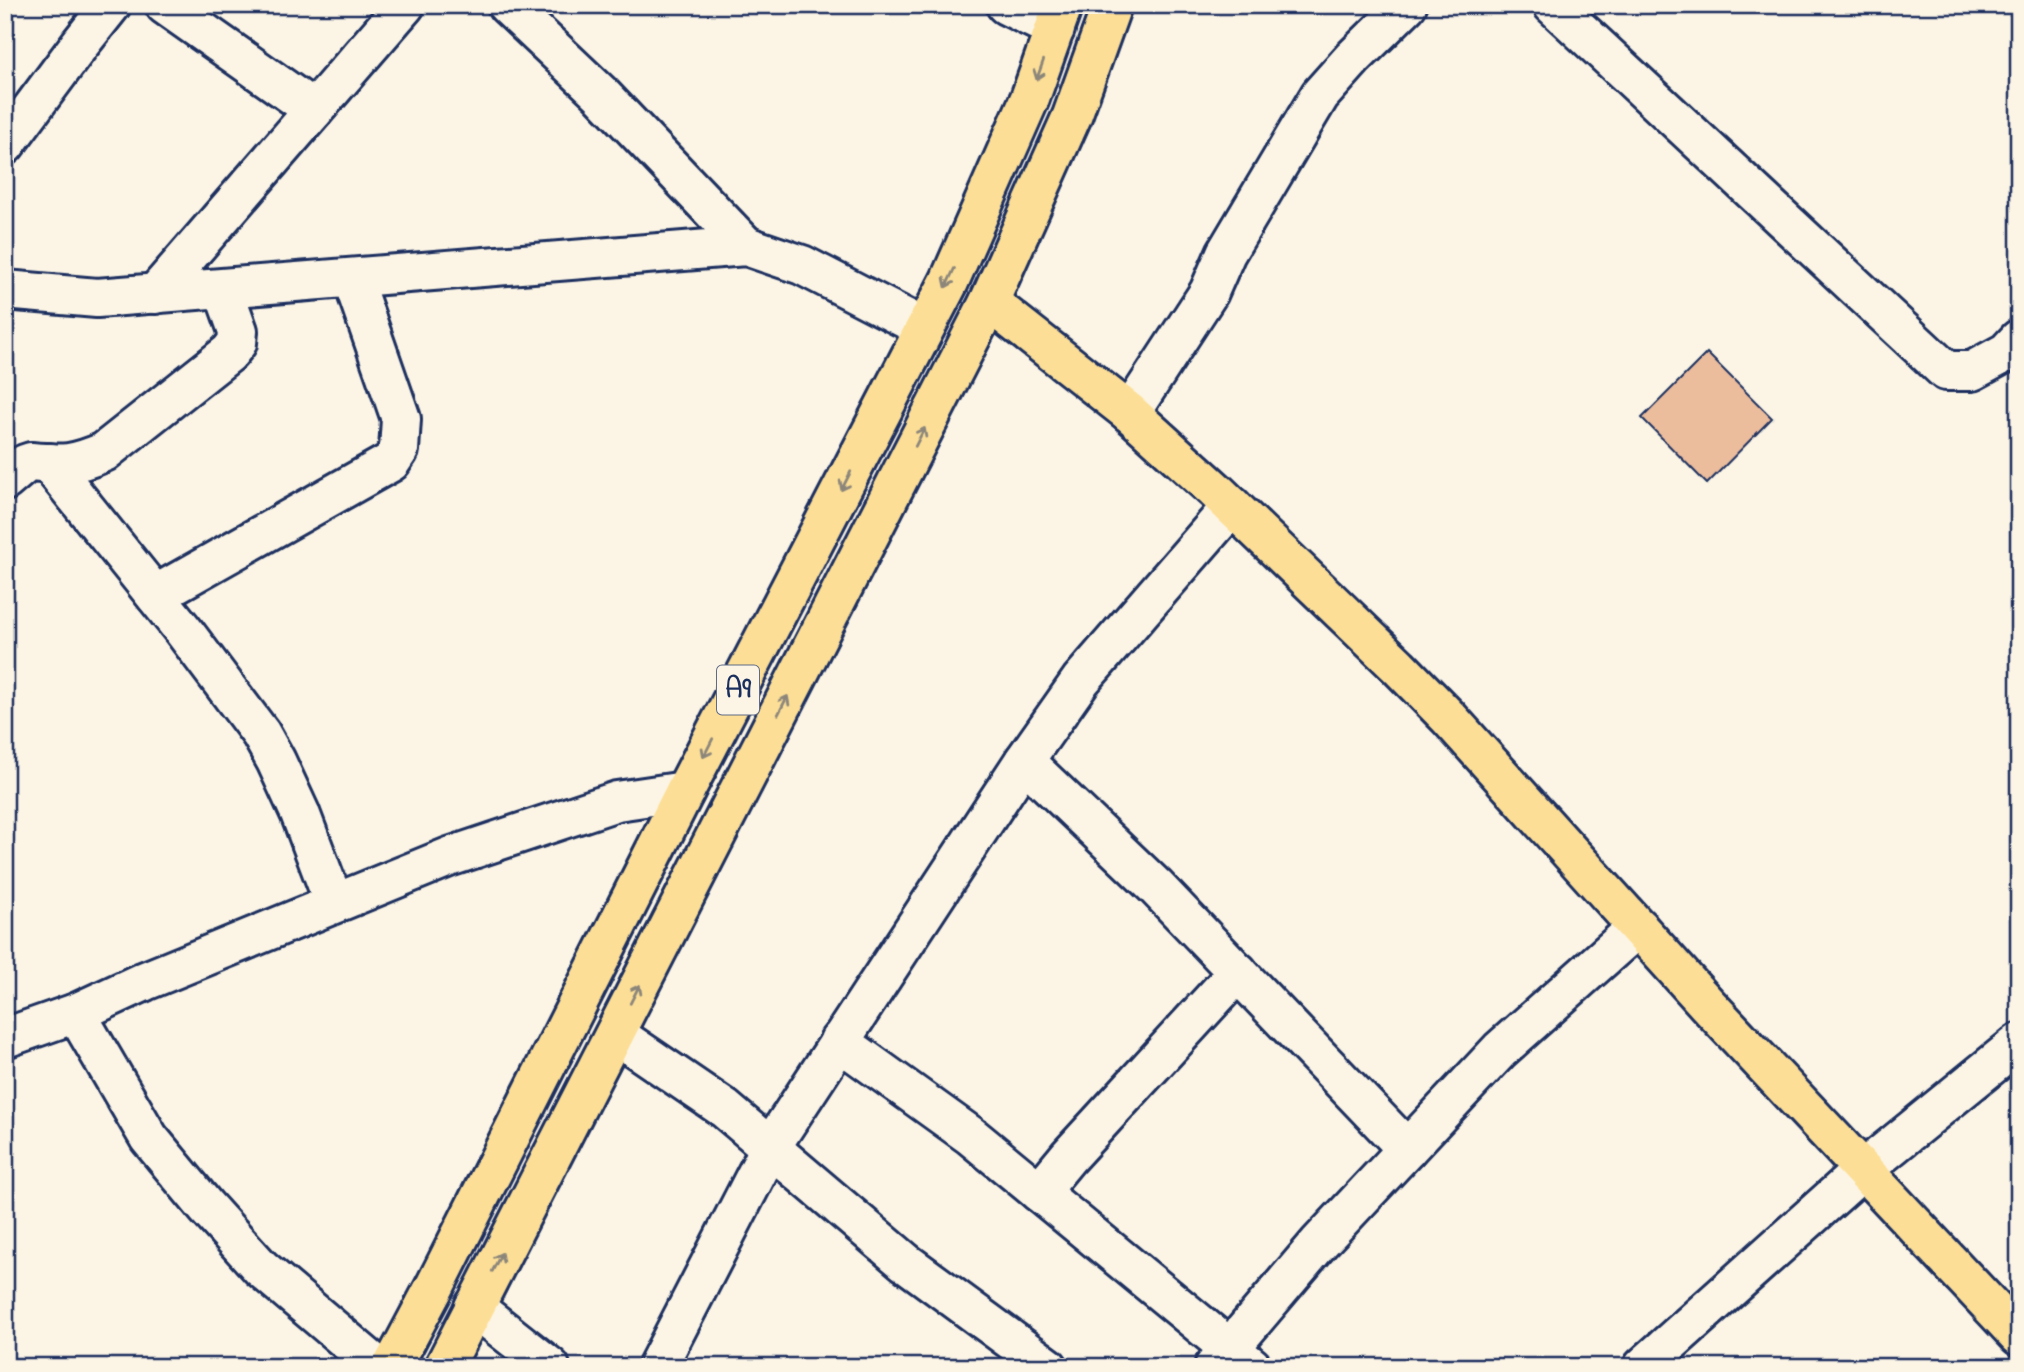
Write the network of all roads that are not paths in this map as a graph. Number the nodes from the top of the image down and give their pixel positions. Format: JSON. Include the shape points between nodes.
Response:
{"nodes":[{"id":1,"x":111,"y":5,"type":"edge"},
{"id":2,"x":165,"y":5,"type":"edge"},
{"id":3,"x":405,"y":5,"type":"edge"},
{"id":4,"x":507,"y":5,"type":"edge"},
{"id":5,"x":1006,"y":5,"type":"edge"},
{"id":6,"x":1112,"y":5,"type":"edge"},
{"id":7,"x":1407,"y":5,"type":"edge"},
{"id":8,"x":1553,"y":5,"type":"edge"},
{"id":9,"x":1059,"y":17,"type":"edge"},
{"id":10,"x":314,"y":110,"type":"junction"},
{"id":11,"x":5,"y":145,"type":"edge"},
{"id":12,"x":746,"y":246,"type":"junction"},
{"id":13,"x":352,"y":278,"type":"junction"},
{"id":14,"x":223,"y":289,"type":"junction"},
{"id":15,"x":5,"y":290,"type":"edge"},
{"id":16,"x":155,"y":294,"type":"junction"},
{"id":17,"x":989,"y":302,"type":"junction"},
{"id":18,"x":924,"y":328,"type":"junction"},
{"id":19,"x":2019,"y":339,"type":"edge"},
{"id":20,"x":1130,"y":413,"type":"junction"},
{"id":21,"x":49,"y":463,"type":"junction"},
{"id":22,"x":5,"y":481,"type":"edge"},
{"id":23,"x":1232,"y":506,"type":"junction"},
{"id":24,"x":155,"y":595,"type":"junction"},
{"id":25,"x":1024,"y":761,"type":"junction"},
{"id":26,"x":685,"y":792,"type":"junction"},
{"id":27,"x":334,"y":903,"type":"junction"},
{"id":28,"x":1638,"y":927,"type":"junction"},
{"id":29,"x":1238,"y":972,"type":"junction"},
{"id":30,"x":76,"y":1013,"type":"junction"},
{"id":31,"x":615,"y":1034,"type":"junction"},
{"id":32,"x":5,"y":1038,"type":"edge"},
{"id":33,"x":839,"y":1041,"type":"junction"},
{"id":34,"x":2019,"y":1043,"type":"edge"},
{"id":35,"x":770,"y":1148,"type":"junction"},
{"id":36,"x":1406,"y":1150,"type":"junction"},
{"id":37,"x":1864,"y":1169,"type":"junction"},
{"id":38,"x":1039,"y":1192,"type":"junction"},
{"id":39,"x":474,"y":1307,"type":"junction"},
{"id":40,"x":2019,"y":1336,"type":"edge"},
{"id":41,"x":1232,"y":1361,"type":"edge"},
{"id":42,"x":378,"y":1367,"type":"edge"},
{"id":43,"x":392,"y":1367,"type":"edge"},
{"id":44,"x":444,"y":1367,"type":"edge"},
{"id":45,"x":550,"y":1367,"type":"edge"},
{"id":46,"x":657,"y":1367,"type":"edge"},
{"id":47,"x":1048,"y":1367,"type":"edge"},
{"id":48,"x":1643,"y":1367,"type":"edge"}],
"edges":[{"from":1,"to":11,"type":"street"},
{"from":2,"to":10,"type":"street"},
{"from":3,"to":10,"type":"street"},
{"from":4,"to":12,"type":"street","via":[[600,93]]},
{"from":5,"to":9,"type":"street"},
{"from":6,"to":17,"type":"main road","number":"A9","via":[[1072,116]]},
{"from":7,"to":20,"type":"street","via":[[1320,95],[1226,253],[1209,292]]},
{"from":8,"to":19,"type":"street","via":[[1946,372],[1972,371],[2007,352]]},
{"from":9,"to":18,"type":"main road","number":"A9","one_way":true,"via":[[1030,98]]},
{"from":10,"to":16,"type":"street"},
{"from":12,"to":13,"type":"street"},
{"from":12,"to":18,"type":"street","via":[[802,265]]},
{"from":13,"to":14,"type":"street"},
{"from":13,"to":24,"type":"street","via":[[401,419],[399,450],[391,462]]},
{"from":14,"to":16,"type":"street"},
{"from":14,"to":21,"type":"street","via":[[238,331],[229,353],[104,452],[67,465]]},
{"from":15,"to":16,"type":"street","via":[[97,298]]},
{"from":17,"to":20,"type":"main road"},
{"from":31,"to":17,"type":"main road","number":"A9","one_way":true},
{"from":18,"to":26,"type":"main road","number":"A9","one_way":true},
{"from":20,"to":23,"type":"main road"},
{"from":21,"to":22,"type":"street","via":[[25,464]]},
{"from":21,"to":24,"type":"street"},
{"from":23,"to":25,"type":"street","via":[[1081,680]]},
{"from":23,"to":28,"type":"main road","via":[[1440,709]]},
{"from":24,"to":27,"type":"street","via":[[261,734],[300,813]]},
{"from":25,"to":29,"type":"street"},
{"from":25,"to":33,"type":"street"},
{"from":26,"to":27,"type":"street","via":[[617,801],[449,857]]},
{"from":26,"to":43,"type":"main road","number":"A9"},
{"from":27,"to":30,"type":"street"},
{"from":28,"to":36,"type":"street","via":[[1500,1050]]},
{"from":28,"to":37,"type":"main road"},
{"from":29,"to":36,"type":"street"},
{"from":29,"to":38,"type":"street"},
{"from":30,"to":32,"type":"street"},
{"from":30,"to":42,"type":"street","via":[[149,1138],[206,1207],[261,1268]]},
{"from":31,"to":35,"type":"street","via":[[724,1109]]},
{"from":39,"to":31,"type":"main road","number":"A9","one_way":true},
{"from":33,"to":35,"type":"street"},
{"from":33,"to":38,"type":"street","via":[[971,1136]]},
{"from":34,"to":37,"type":"street"},
{"from":35,"to":46,"type":"street"},
{"from":35,"to":47,"type":"street","via":[[905,1262]]},
{"from":36,"to":41,"type":"street","via":[[1319,1243]]},
{"from":37,"to":40,"type":"main road"},
{"from":37,"to":48,"type":"street"},
{"from":38,"to":41,"type":"street"},
{"from":39,"to":44,"type":"main road","number":"A9"},
{"from":39,"to":45,"type":"street"}]}
